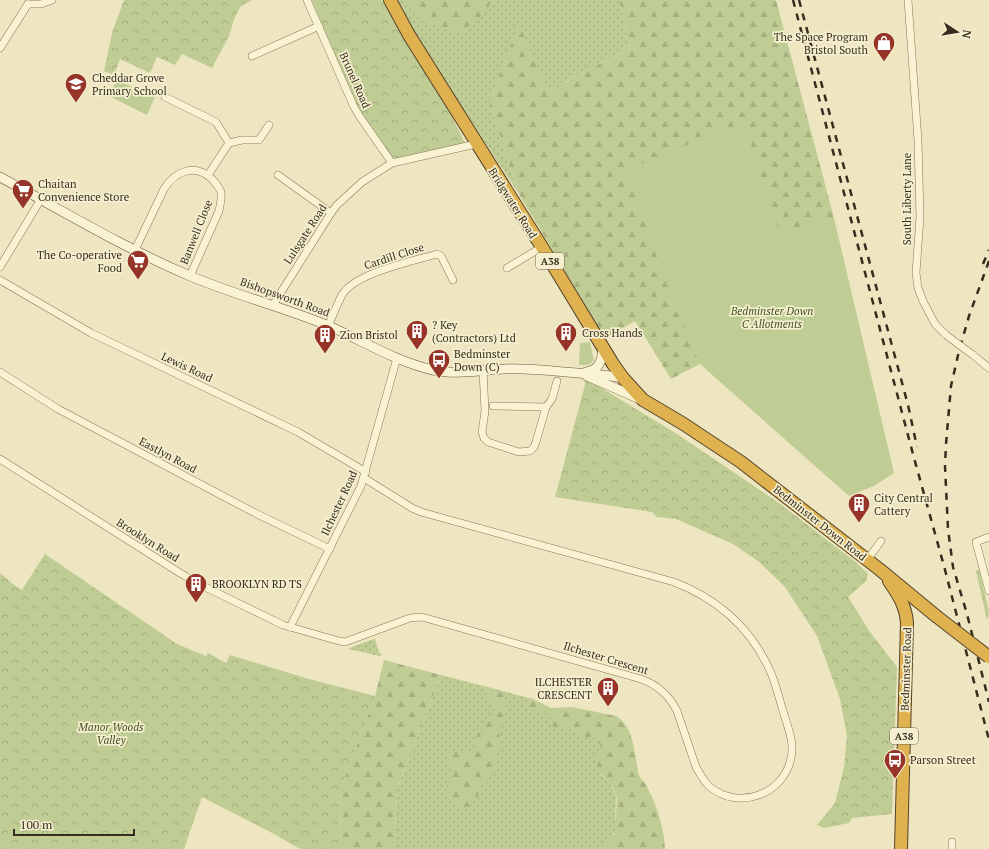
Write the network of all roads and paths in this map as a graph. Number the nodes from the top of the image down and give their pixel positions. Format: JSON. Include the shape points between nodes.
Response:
{"nodes":[{"id":1,"x":52,"y":0,"type":"edge"},
{"id":2,"x":307,"y":0,"type":"edge"},
{"id":3,"x":390,"y":0,"type":"edge"},
{"id":4,"x":908,"y":0,"type":"edge"},
{"id":5,"x":27,"y":2,"type":"edge"},
{"id":6,"x":319,"y":26,"type":"junction"},
{"id":7,"x":0,"y":48,"type":"edge"},
{"id":8,"x":252,"y":56,"type":"dead end"},
{"id":9,"x":164,"y":97,"type":"dead end"},
{"id":10,"x":269,"y":125,"type":"dead end"},
{"id":11,"x":229,"y":143,"type":"junction"},
{"id":12,"x":476,"y":144,"type":"junction"},
{"id":13,"x":392,"y":163,"type":"junction"},
{"id":14,"x":278,"y":174,"type":"dead end"},
{"id":15,"x":208,"y":175,"type":"junction"},
{"id":16,"x":0,"y":177,"type":"edge"},
{"id":17,"x":41,"y":199,"type":"junction"},
{"id":18,"x":332,"y":213,"type":"junction"},
{"id":19,"x":542,"y":247,"type":"junction"},
{"id":20,"x":135,"y":250,"type":"junction"},
{"id":21,"x":0,"y":267,"type":"edge"},
{"id":22,"x":507,"y":268,"type":"dead end"},
{"id":23,"x":190,"y":276,"type":"junction"},
{"id":24,"x":0,"y":280,"type":"edge"},
{"id":25,"x":453,"y":280,"type":"dead end"},
{"id":26,"x":273,"y":305,"type":"junction"},
{"id":27,"x":328,"y":326,"type":"junction"},
{"id":28,"x":603,"y":348,"type":"junction"},
{"id":29,"x":398,"y":358,"type":"junction"},
{"id":30,"x":989,"y":368,"type":"edge"},
{"id":31,"x":483,"y":370,"type":"junction"},
{"id":32,"x":0,"y":372,"type":"edge"},
{"id":33,"x":578,"y":373,"type":"junction"},
{"id":34,"x":624,"y":378,"type":"junction"},
{"id":35,"x":557,"y":381,"type":"dead end"},
{"id":36,"x":643,"y":400,"type":"junction"},
{"id":37,"x":493,"y":406,"type":"dead end"},
{"id":38,"x":546,"y":407,"type":"junction"},
{"id":39,"x":0,"y":459,"type":"edge"},
{"id":40,"x":365,"y":475,"type":"junction"},
{"id":41,"x":989,"y":537,"type":"edge"},
{"id":42,"x":881,"y":541,"type":"dead end"},
{"id":43,"x":330,"y":549,"type":"junction"},
{"id":44,"x":867,"y":560,"type":"junction"},
{"id":45,"x":879,"y":569,"type":"junction"},
{"id":46,"x":989,"y":591,"type":"edge"},
{"id":47,"x":936,"y":616,"type":"junction"},
{"id":48,"x":907,"y":623,"type":"junction"},
{"id":49,"x":290,"y":628,"type":"junction"},
{"id":50,"x":989,"y":658,"type":"edge"},
{"id":51,"x":901,"y":849,"type":"edge"}],
"edges":[{"from":1,"to":5,"type":"street","via":[[41,4]]},
{"from":2,"to":6,"type":"street","name":"Brunel Road"},
{"from":3,"to":12,"type":"highway","name":"Bridgwater Road","number":"A38"},
{"from":4,"to":30,"type":"street","name":"South Liberty Lane","bridge":true,"via":[[918,140],[918,288],[935,324]]},
{"from":5,"to":7,"type":"street"},
{"from":6,"to":8,"type":"street"},
{"from":6,"to":13,"type":"street","name":"Brunel Road","via":[[360,117]]},
{"from":9,"to":11,"type":"street","via":[[216,122]]},
{"from":10,"to":11,"type":"street","via":[[259,140]]},
{"from":11,"to":15,"type":"street"},
{"from":12,"to":13,"type":"street","name":"Lulsgate Road"},
{"from":12,"to":19,"type":"highway","name":"Bridgwater Road","number":"A38"},
{"from":13,"to":18,"type":"street","name":"Lulsgate Road","via":[[362,182]]},
{"from":14,"to":18,"type":"street"},
{"from":15,"to":20,"type":"street","via":[[186,171],[170,180]]},
{"from":15,"to":23,"type":"street","name":"Banwell Close","via":[[216,183],[221,201]]},
{"from":16,"to":17,"type":"street","name":"Bishopsworth Road"},
{"from":17,"to":20,"type":"street","name":"Bishopsworth Road"},
{"from":17,"to":21,"type":"street"},
{"from":18,"to":26,"type":"street","name":"Lulsgate Road"},
{"from":19,"to":22,"type":"street"},
{"from":19,"to":28,"type":"highway","name":"Bridgwater Road","number":"A38"},
{"from":20,"to":23,"type":"street","name":"Bishopsworth Road"},
{"from":23,"to":26,"type":"street","name":"Bishopsworth Road"},
{"from":24,"to":40,"type":"street","name":"Lewis Road","via":[[90,333],[298,432]]},
{"from":25,"to":27,"type":"street","name":"Cardill Close","via":[[441,256],[437,254],[370,274],[351,285],[342,294]]},
{"from":26,"to":27,"type":"street","name":"Bishopsworth Road"},
{"from":27,"to":29,"type":"street","name":"Bishopsworth Road"},
{"from":28,"to":33,"type":"street","name":"Bishopsworth Road","via":[[600,364],[596,369]]},
{"from":28,"to":34,"type":"highway","name":"Bridgwater Road","number":"A38"},
{"from":29,"to":31,"type":"street","name":"Bishopsworth Road","via":[[436,371]]},
{"from":29,"to":40,"type":"street","name":"Ilchester Road"},
{"from":31,"to":33,"type":"street","name":"Bishopsworth Road","via":[[537,369]]},
{"from":31,"to":38,"type":"street","via":[[485,411],[482,432],[488,442],[519,452],[530,451],[536,442]]},
{"from":32,"to":43,"type":"street","name":"Eastlyn Road","via":[[58,409],[254,513]]},
{"from":33,"to":34,"type":"street","name":"Bishopsworth Road"},
{"from":33,"to":36,"type":"street","name":"Bishopsworth Road"},
{"from":34,"to":36,"type":"highway","name":"Bridgwater Road","number":"A38"},
{"from":35,"to":38,"type":"street","via":[[552,399]]},
{"from":36,"to":44,"type":"highway","name":"Bedminster Down Road","number":"A38","via":[[741,462]]},
{"from":37,"to":38,"type":"street"},
{"from":39,"to":49,"type":"street","name":"Brooklyn Road","via":[[180,573]]},
{"from":40,"to":43,"type":"street","name":"Ilchester Road"},
{"from":40,"to":49,"type":"street","name":"Ilchester Crescent","via":[[421,512],[674,582],[691,588],[720,606],[758,647],[772,674],[792,745],[792,757],[786,773],[774,787],[751,798],[733,797],[718,792],[699,774],[677,711],[669,697],[657,686],[641,679],[422,617],[410,618],[345,642]]},
{"from":41,"to":46,"type":"street","via":[[976,542]]},
{"from":42,"to":44,"type":"street"},
{"from":43,"to":49,"type":"street","name":"Ilchester Road"},
{"from":44,"to":45,"type":"highway","name":"Bedminster Down Road","number":"A38"},
{"from":45,"to":47,"type":"highway","name":"Bedminster Down Road","number":"A38"},
{"from":45,"to":48,"type":"highway","name":"Bedminster Road","number":"A38","via":[[902,602]]},
{"from":47,"to":48,"type":"highway","number":"A38","via":[[925,610],[918,610],[912,612]]},
{"from":47,"to":50,"type":"highway","name":"Bedminster Down Road","number":"A38","bridge":true},
{"from":48,"to":51,"type":"highway","name":"Bedminster Road","number":"A38"}]}
